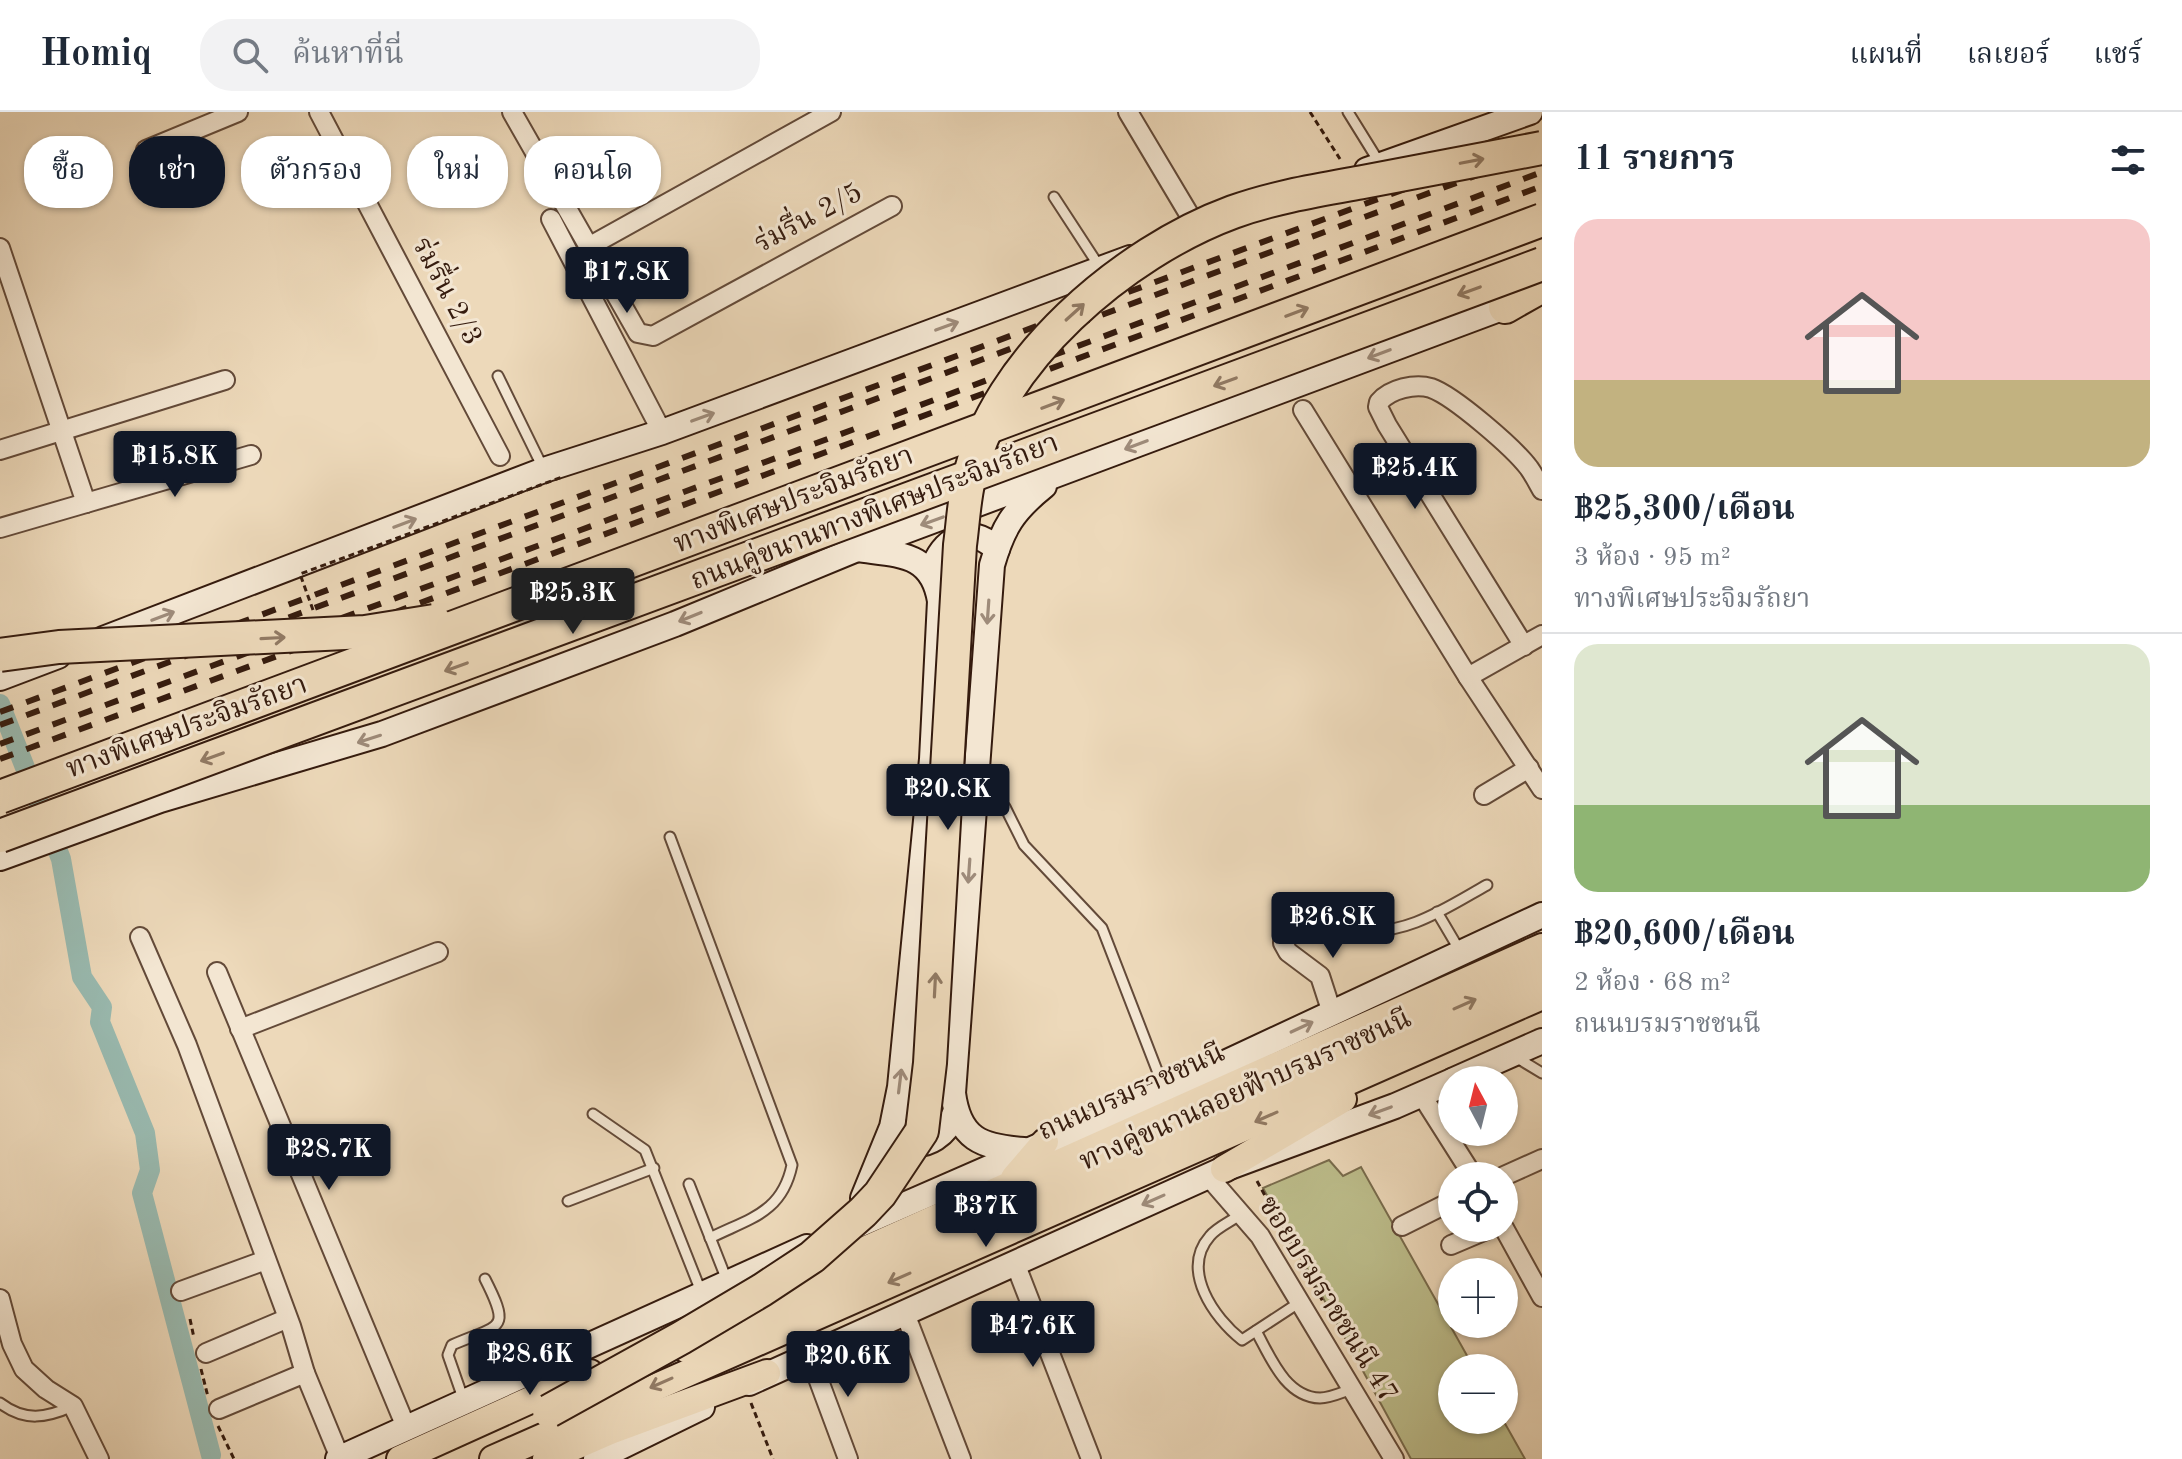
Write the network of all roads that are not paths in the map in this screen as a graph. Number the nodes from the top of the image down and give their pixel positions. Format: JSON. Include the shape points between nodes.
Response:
{"nodes":[{"id":1,"x":238,"y":112,"type":"edge"},
{"id":2,"x":319,"y":112,"type":"edge"},
{"id":3,"x":512,"y":112,"type":"edge"},
{"id":4,"x":831,"y":112,"type":"edge"},
{"id":5,"x":1128,"y":112,"type":"edge"},
{"id":6,"x":1348,"y":112,"type":"edge"},
{"id":7,"x":1530,"y":112,"type":"edge"},
{"id":8,"x":180,"y":136,"type":"edge"},
{"id":9,"x":1542,"y":148,"type":"edge"},
{"id":10,"x":1381,"y":165,"type":"junction"},
{"id":11,"x":1054,"y":197,"type":"dead end"},
{"id":12,"x":892,"y":206,"type":"dead end"},
{"id":13,"x":551,"y":219,"type":"dead end"},
{"id":14,"x":1542,"y":220,"type":"edge"},
{"id":15,"x":1199,"y":231,"type":"junction"},
{"id":16,"x":590,"y":246,"type":"junction"},
{"id":17,"x":0,"y":248,"type":"edge"},
{"id":18,"x":1542,"y":264,"type":"edge"},
{"id":19,"x":1101,"y":269,"type":"junction"},
{"id":20,"x":1542,"y":286,"type":"edge"},
{"id":21,"x":1542,"y":294,"type":"edge"},
{"id":22,"x":1505,"y":307,"type":"junction"},
{"id":23,"x":498,"y":376,"type":"dead end"},
{"id":24,"x":225,"y":380,"type":"dead end"},
{"id":25,"x":1303,"y":410,"type":"dead end"},
{"id":26,"x":62,"y":431,"type":"junction"},
{"id":27,"x":662,"y":432,"type":"junction"},
{"id":28,"x":0,"y":450,"type":"edge"},
{"id":29,"x":251,"y":455,"type":"dead end"},
{"id":30,"x":500,"y":456,"type":"dead end"},
{"id":31,"x":544,"y":470,"type":"junction"},
{"id":32,"x":1057,"y":474,"type":"junction"},
{"id":33,"x":1542,"y":490,"type":"edge"},
{"id":34,"x":86,"y":503,"type":"junction"},
{"id":35,"x":0,"y":528,"type":"edge"},
{"id":36,"x":857,"y":549,"type":"junction"},
{"id":37,"x":997,"y":549,"type":"junction"},
{"id":38,"x":931,"y":573,"type":"junction"},
{"id":39,"x":535,"y":599,"type":"junction"},
{"id":40,"x":1542,"y":635,"type":"edge"},
{"id":41,"x":1524,"y":646,"type":"junction"},
{"id":42,"x":0,"y":655,"type":"edge"},
{"id":43,"x":1468,"y":677,"type":"junction"},
{"id":44,"x":0,"y":678,"type":"edge"},
{"id":45,"x":1529,"y":768,"type":"junction"},
{"id":46,"x":1542,"y":789,"type":"edge"},
{"id":47,"x":1484,"y":795,"type":"dead end"},
{"id":48,"x":0,"y":797,"type":"edge"},
{"id":49,"x":1005,"y":807,"type":"dead end"},
{"id":50,"x":670,"y":837,"type":"dead end"},
{"id":51,"x":12,"y":842,"type":"edge"},
{"id":52,"x":0,"y":858,"type":"edge"},
{"id":53,"x":1487,"y":885,"type":"dead end"},
{"id":54,"x":1437,"y":912,"type":"junction"},
{"id":55,"x":1542,"y":915,"type":"edge"},
{"id":56,"x":1284,"y":923,"type":"dead end"},
{"id":57,"x":1358,"y":928,"type":"dead end"},
{"id":58,"x":140,"y":937,"type":"dead end"},
{"id":59,"x":1542,"y":947,"type":"edge"},
{"id":60,"x":438,"y":952,"type":"dead end"},
{"id":61,"x":1461,"y":953,"type":"junction"},
{"id":62,"x":1542,"y":970,"type":"edge"},
{"id":63,"x":217,"y":972,"type":"dead end"},
{"id":64,"x":1542,"y":996,"type":"edge"},
{"id":65,"x":1542,"y":1006,"type":"edge"},
{"id":66,"x":1332,"y":1013,"type":"junction"},
{"id":67,"x":240,"y":1029,"type":"junction"},
{"id":68,"x":1542,"y":1041,"type":"edge"},
{"id":69,"x":1511,"y":1055,"type":"junction"},
{"id":70,"x":1485,"y":1066,"type":"edge"},
{"id":71,"x":1542,"y":1073,"type":"edge"},
{"id":72,"x":1438,"y":1087,"type":"edge"},
{"id":73,"x":1165,"y":1091,"type":"junction"},
{"id":74,"x":1421,"y":1094,"type":"junction"},
{"id":75,"x":955,"y":1113,"type":"junction"},
{"id":76,"x":593,"y":1114,"type":"dead end"},
{"id":77,"x":892,"y":1127,"type":"junction"},
{"id":78,"x":1036,"y":1146,"type":"junction"},
{"id":79,"x":1542,"y":1159,"type":"edge"},
{"id":80,"x":1464,"y":1162,"type":"edge"},
{"id":81,"x":654,"y":1168,"type":"junction"},
{"id":82,"x":1518,"y":1170,"type":"edge"},
{"id":83,"x":1216,"y":1172,"type":"junction"},
{"id":84,"x":689,"y":1184,"type":"dead end"},
{"id":85,"x":1009,"y":1184,"type":"junction"},
{"id":86,"x":568,"y":1201,"type":"dead end"},
{"id":87,"x":1438,"y":1208,"type":"edge"},
{"id":88,"x":1241,"y":1214,"type":"junction"},
{"id":89,"x":1402,"y":1226,"type":"dead end"},
{"id":90,"x":844,"y":1231,"type":"junction"},
{"id":91,"x":710,"y":1238,"type":"junction"},
{"id":92,"x":1458,"y":1242,"type":"edge"},
{"id":93,"x":1512,"y":1242,"type":"edge"},
{"id":94,"x":1451,"y":1245,"type":"dead end"},
{"id":95,"x":266,"y":1260,"type":"junction"},
{"id":96,"x":1015,"y":1263,"type":"junction"},
{"id":97,"x":485,"y":1279,"type":"dead end"},
{"id":98,"x":728,"y":1283,"type":"junction"},
{"id":99,"x":181,"y":1291,"type":"dead end"},
{"id":100,"x":702,"y":1294,"type":"junction"},
{"id":101,"x":1542,"y":1297,"type":"edge"},
{"id":102,"x":0,"y":1299,"type":"edge"},
{"id":103,"x":1300,"y":1302,"type":"junction"},
{"id":104,"x":904,"y":1311,"type":"junction"},
{"id":105,"x":286,"y":1319,"type":"junction"},
{"id":106,"x":1256,"y":1331,"type":"junction"},
{"id":107,"x":809,"y":1354,"type":"junction"},
{"id":108,"x":201,"y":1356,"type":"road end"},
{"id":109,"x":305,"y":1373,"type":"junction"},
{"id":110,"x":767,"y":1373,"type":"junction"},
{"id":111,"x":1352,"y":1389,"type":"junction"},
{"id":112,"x":464,"y":1401,"type":"junction"},
{"id":113,"x":0,"y":1403,"type":"edge"},
{"id":114,"x":73,"y":1406,"type":"junction"},
{"id":115,"x":549,"y":1411,"type":"junction"},
{"id":116,"x":215,"y":1414,"type":"road end"},
{"id":117,"x":406,"y":1427,"type":"junction"},
{"id":118,"x":339,"y":1458,"type":"edge"},
{"id":119,"x":99,"y":1459,"type":"edge"},
{"id":120,"x":400,"y":1459,"type":"edge"},
{"id":121,"x":443,"y":1459,"type":"edge"},
{"id":122,"x":493,"y":1459,"type":"edge"},
{"id":123,"x":546,"y":1459,"type":"edge"},
{"id":124,"x":596,"y":1459,"type":"edge"},
{"id":125,"x":848,"y":1459,"type":"edge"},
{"id":126,"x":961,"y":1459,"type":"edge"},
{"id":127,"x":1091,"y":1459,"type":"edge"},
{"id":128,"x":1394,"y":1459,"type":"edge"}],
"edges":[{"from":1,"to":8,"type":"street"},
{"from":2,"to":30,"type":"street","name":"ร่มรื่น 2/3"},
{"from":3,"to":16,"type":"street","name":"ร่มรื่น 2/5"},
{"from":4,"to":16,"type":"street"},
{"from":5,"to":15,"type":"street"},
{"from":6,"to":10,"type":"lane"},
{"from":7,"to":10,"type":"main road"},
{"from":115,"to":9,"type":"highway","one_way":true,"bridge":true,"via":[[812,1257],[880,1194],[922,1131],[960,545],[969,477],[995,412],[1025,368],[1109,280],[1197,227],[1281,198]]},
{"from":10,"to":15,"type":"main road"},
{"from":11,"to":19,"type":"lane"},
{"from":12,"to":16,"type":"street","name":"ร่มรื่น 2/5","via":[[653,336],[638,333]]},
{"from":13,"to":27,"type":"street"},
{"from":39,"to":14,"type":"highway","name":"ทางพิเศษประจิมรัถยา","one_way":true,"bridge":true},
{"from":15,"to":19,"type":"main road"},
{"from":17,"to":26,"type":"street"},
{"from":18,"to":51,"type":"highway","name":"ทางพิเศษประจิมรัถยา","one_way":true,"bridge":true},
{"from":27,"to":19,"type":"main road","one_way":true},
{"from":20,"to":22,"type":"highway"},
{"from":21,"to":22,"type":"main road","name":"ถนนคู่ขนานทางพิเศษประจิมรัถยา"},
{"from":22,"to":32,"type":"main road","name":"ถนนคู่ขนานทางพิเศษประจิมรัถยา","one_way":true},
{"from":23,"to":31,"type":"lane"},
{"from":24,"to":26,"type":"street"},
{"from":25,"to":43,"type":"street"},
{"from":26,"to":28,"type":"street"},
{"from":26,"to":34,"type":"street"},
{"from":27,"to":31,"type":"main road"},
{"from":29,"to":34,"type":"street"},
{"from":44,"to":31,"type":"main road","one_way":true},
{"from":32,"to":36,"type":"main road","name":"ถนนคู่ขนานทางพิเศษประจิมรัถยา","one_way":true},
{"from":32,"to":37,"type":"main road","via":[[1011,517]]},
{"from":33,"to":41,"type":"street","via":[[1510,447],[1431,388],[1397,390],[1379,402],[1387,425]]},
{"from":34,"to":35,"type":"street"},
{"from":36,"to":38,"type":"main road","via":[[908,557]]},
{"from":36,"to":51,"type":"main road","name":"ถนนคู่ขนานทางพิเศษประจิมรัถยา","one_way":true,"via":[[382,734],[98,822]]},
{"from":37,"to":38,"type":"main road","via":[[973,535],[949,542]]},
{"from":37,"to":75,"type":"main road","one_way":true},
{"from":77,"to":38,"type":"main road","one_way":true,"via":[[932,759],[940,601]]},
{"from":42,"to":39,"type":"highway","one_way":true,"bridge":true,"via":[[59,647],[365,632]]},
{"from":39,"to":48,"type":"highway","name":"ทางพิเศษประจิมรัถยา","bridge":true},
{"from":40,"to":41,"type":"street"},
{"from":41,"to":43,"type":"street"},
{"from":43,"to":45,"type":"street"},
{"from":45,"to":46,"type":"street"},
{"from":45,"to":47,"type":"street"},
{"from":49,"to":73,"type":"lane","via":[[1024,845],[1102,928]]},
{"from":50,"to":91,"type":"lane","via":[[792,1165],[788,1184],[772,1207]]},
{"from":51,"to":52,"type":"main road","name":"ถนนคู่ขนานทางพิเศษประจิมรัถยา"},
{"from":53,"to":54,"type":"lane"},
{"from":54,"to":57,"type":"lane","via":[[1374,933]]},
{"from":54,"to":61,"type":"lane"},
{"from":55,"to":61,"type":"main road","name":"ถนนบรมราชชนนี"},
{"from":56,"to":66,"type":"street","via":[[1283,943],[1320,976]]},
{"from":58,"to":95,"type":"street","via":[[187,1045]]},
{"from":59,"to":85,"type":"main road","name":"ถนนบรมราชชนนี"},
{"from":60,"to":67,"type":"street"},
{"from":61,"to":66,"type":"main road","name":"ถนนบรมราชชนนี"},
{"from":115,"to":62,"type":"main road","name":"ทางคู่ขนานลอยฟ้าบรมราชชนนี","one_way":true,"bridge":true},
{"from":63,"to":67,"type":"street"},
{"from":64,"to":122,"type":"main road","name":"ทางคู่ขนานลอยฟ้าบรมราชชนนี","one_way":true},
{"from":65,"to":83,"type":"main road","via":[[1381,1077]]},
{"from":73,"to":66,"type":"main road","name":"ถนนบรมราชชนนี","one_way":true},
{"from":67,"to":117,"type":"street"},
{"from":68,"to":69,"type":"main road"},
{"from":69,"to":70,"type":"main road"},
{"from":69,"to":71,"type":"lane"},
{"from":72,"to":74,"type":"main road"},
{"from":73,"to":78,"type":"main road","name":"ถนนบรมราชชนนี"},
{"from":74,"to":80,"type":"street"},
{"from":74,"to":83,"type":"main road","one_way":true},
{"from":75,"to":77,"type":"main road","via":[[932,1141],[912,1144]]},
{"from":75,"to":78,"type":"main road","via":[[980,1142],[998,1148]]},
{"from":76,"to":81,"type":"lane","via":[[645,1150]]},
{"from":77,"to":90,"type":"main road","via":[[870,1187]]},
{"from":78,"to":85,"type":"main road"},
{"from":78,"to":90,"type":"main road","name":"ถนนบรมราชชนนี"},
{"from":79,"to":82,"type":"street"},
{"from":81,"to":86,"type":"lane"},
{"from":81,"to":100,"type":"lane"},
{"from":83,"to":88,"type":"street","name":"ซอยบรมราชชนนี 47"},
{"from":83,"to":96,"type":"main road","one_way":true},
{"from":84,"to":91,"type":"lane"},
{"from":85,"to":120,"type":"main road","name":"ถนนบรมราชชนนี"},
{"from":87,"to":89,"type":"street"},
{"from":88,"to":103,"type":"street","name":"ซอยบรมราชชนนี 47"},
{"from":88,"to":106,"type":"lane","via":[[1209,1236],[1196,1263],[1203,1290],[1225,1327],[1242,1340]]},
{"from":90,"to":98,"type":"main road","name":"ถนนบรมราชชนนี"},
{"from":91,"to":98,"type":"lane"},
{"from":92,"to":94,"type":"street"},
{"from":93,"to":101,"type":"street"},
{"from":95,"to":99,"type":"street"},
{"from":95,"to":105,"type":"street"},
{"from":96,"to":104,"type":"main road"},
{"from":96,"to":127,"type":"street"},
{"from":97,"to":112,"type":"lane","via":[[500,1319],[496,1326],[452,1345],[448,1355]]},
{"from":98,"to":100,"type":"main road","name":"ถนนบรมราชชนนี"},
{"from":100,"to":112,"type":"main road","name":"ถนนบรมราชชนนี"},
{"from":102,"to":114,"type":"street","via":[[24,1369]]},
{"from":103,"to":106,"type":"lane"},
{"from":103,"to":111,"type":"street","name":"ซอยบรมราชชนนี 47"},
{"from":104,"to":107,"type":"main road"},
{"from":104,"to":126,"type":"street"},
{"from":105,"to":108,"type":"street"},
{"from":105,"to":109,"type":"street"},
{"from":106,"to":111,"type":"lane","via":[[1283,1379],[1299,1392],[1321,1398]]},
{"from":107,"to":110,"type":"main road"},
{"from":107,"to":125,"type":"street"},
{"from":109,"to":116,"type":"street"},
{"from":109,"to":118,"type":"street"},
{"from":110,"to":123,"type":"main road"},
{"from":110,"to":124,"type":"main road"},
{"from":111,"to":128,"type":"street","name":"ซอยบรมราชชนนี 47"},
{"from":112,"to":117,"type":"main road","name":"ถนนบรมราชชนนี"},
{"from":113,"to":114,"type":"lane","via":[[30,1417],[52,1416]]},
{"from":114,"to":119,"type":"street"},
{"from":115,"to":121,"type":"main road","name":"ทางคู่ขนานลอยฟ้าบรมราชชนนี"},
{"from":117,"to":118,"type":"main road","name":"ถนนบรมราชชนนี"}]}
